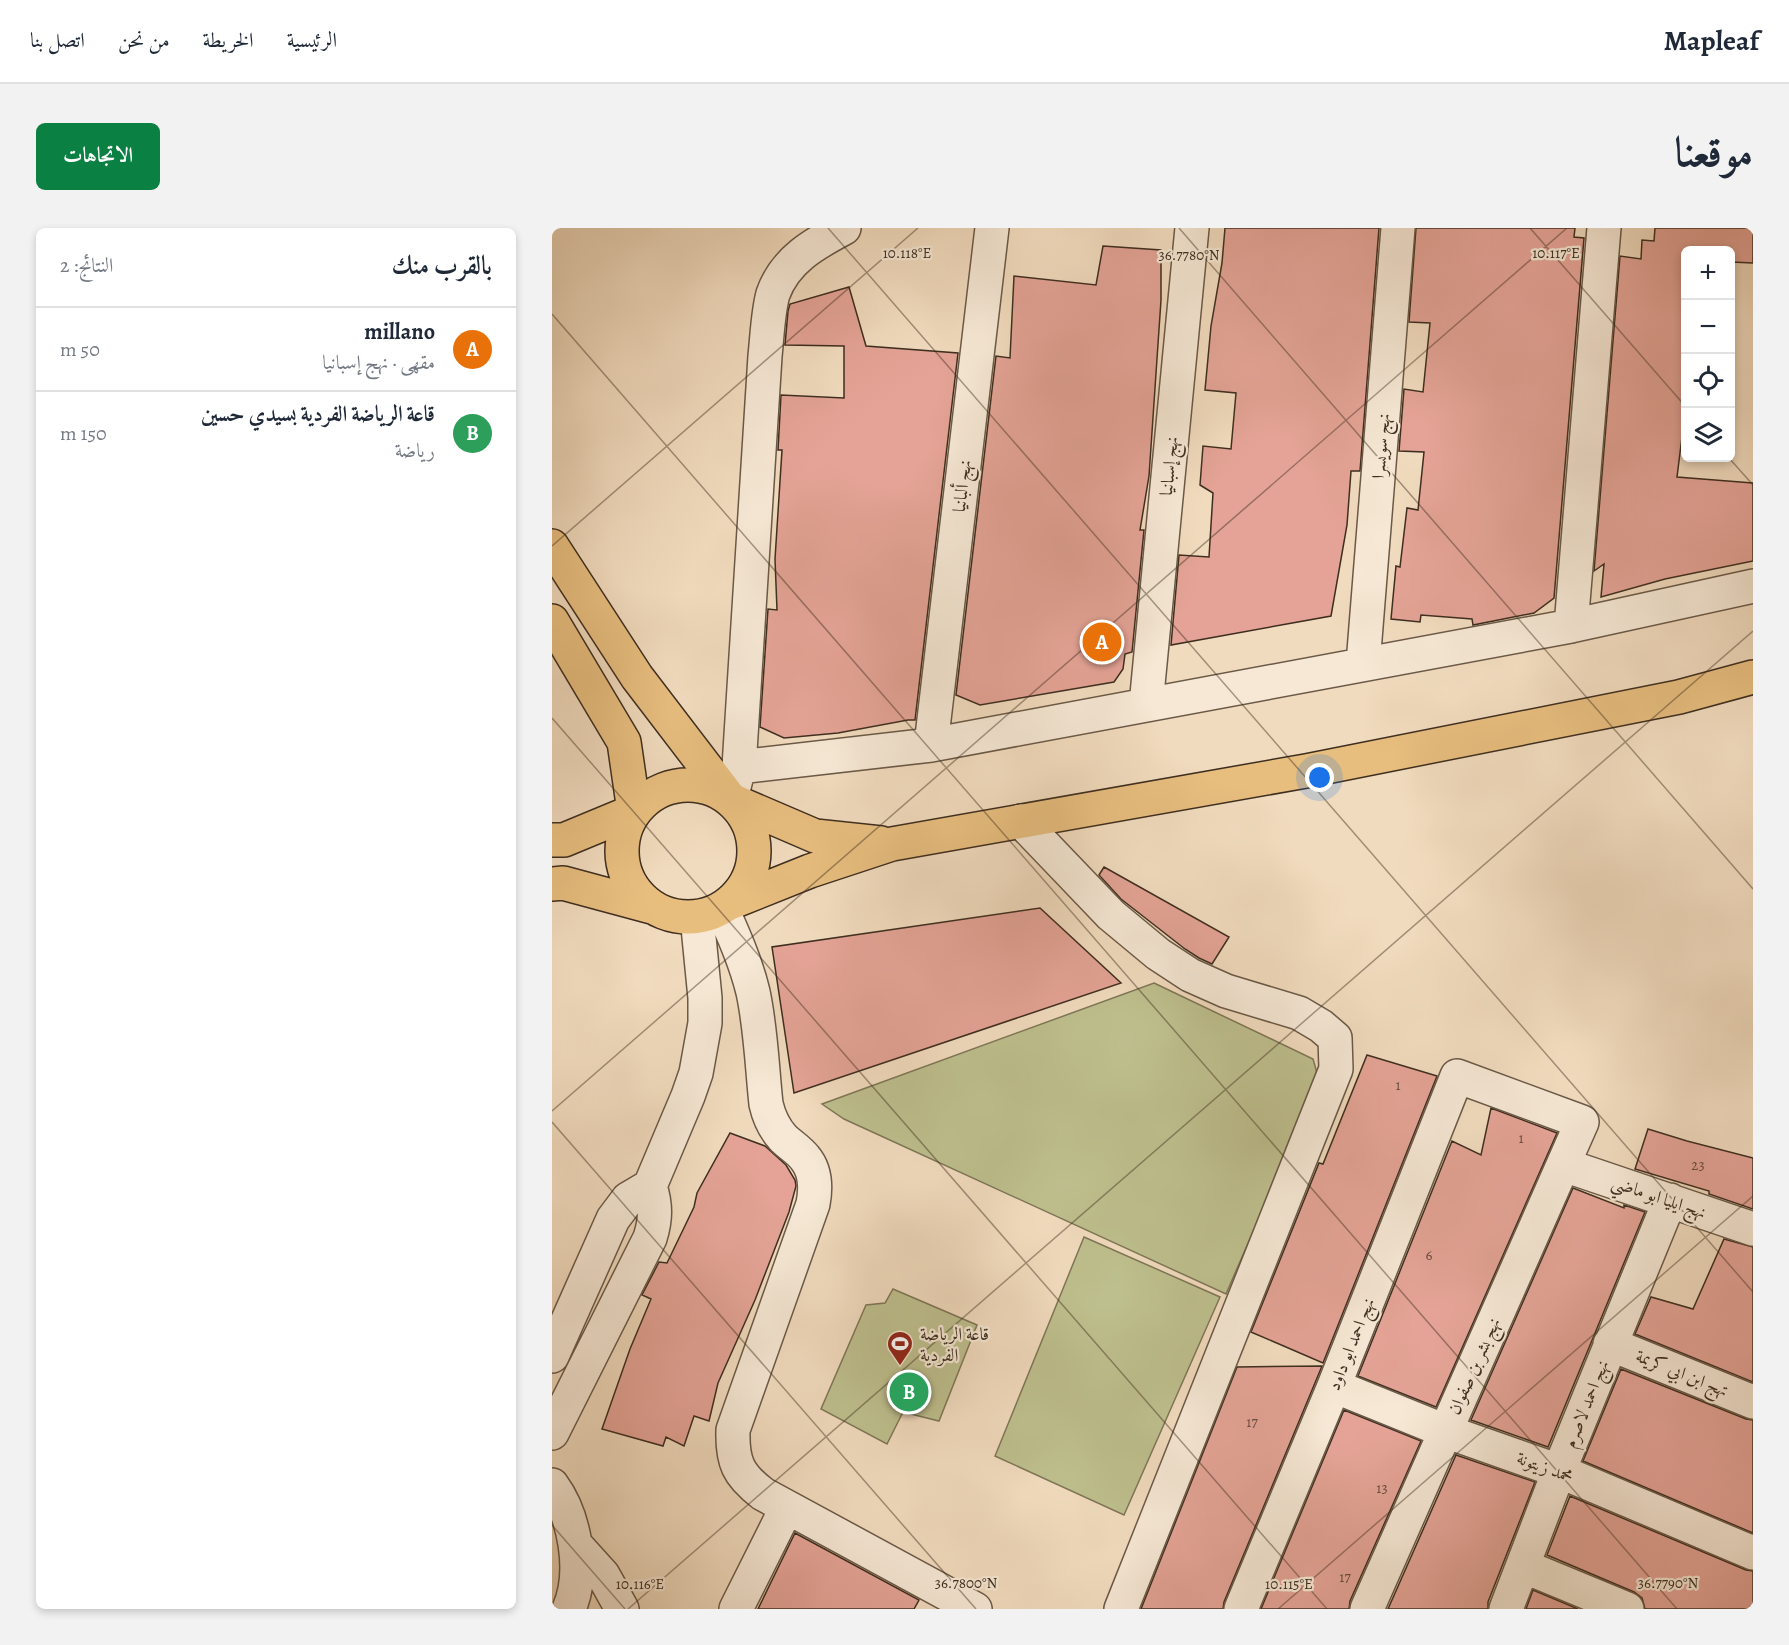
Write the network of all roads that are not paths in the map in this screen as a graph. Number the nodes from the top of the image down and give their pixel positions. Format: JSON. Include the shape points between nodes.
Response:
{"nodes":[{"id":1,"x":844,"y":228,"type":"edge"},
{"id":2,"x":992,"y":228,"type":"edge"},
{"id":3,"x":1192,"y":228,"type":"edge"},
{"id":4,"x":1398,"y":228,"type":"edge"},
{"id":5,"x":1604,"y":228,"type":"edge"},
{"id":6,"x":552,"y":546,"type":"edge"},
{"id":7,"x":1753,"y":586,"type":"edge"},
{"id":8,"x":552,"y":621,"type":"edge"},
{"id":9,"x":1571,"y":626,"type":"junction"},
{"id":10,"x":1363,"y":664,"type":"junction"},
{"id":11,"x":1753,"y":677,"type":"edge"},
{"id":12,"x":1146,"y":705,"type":"junction"},
{"id":13,"x":931,"y":745,"type":"junction"},
{"id":14,"x":740,"y":766,"type":"junction"},
{"id":15,"x":731,"y":800,"type":"junction"},
{"id":16,"x":634,"y":811,"type":"junction"},
{"id":17,"x":1021,"y":821,"type":"junction"},
{"id":18,"x":552,"y":840,"type":"edge"},
{"id":19,"x":892,"y":844,"type":"junction"},
{"id":20,"x":552,"y":884,"type":"edge"},
{"id":21,"x":652,"y":907,"type":"junction"},
{"id":22,"x":716,"y":910,"type":"junction"},
{"id":23,"x":1582,"y":1122,"type":"joint"},
{"id":24,"x":1564,"y":1165,"type":"junction"},
{"id":25,"x":650,"y":1186,"type":"junction"},
{"id":26,"x":1670,"y":1200,"type":"junction"},
{"id":27,"x":1753,"y":1230,"type":"edge"},
{"id":28,"x":563,"y":1314,"type":"edge"},
{"id":29,"x":1610,"y":1344,"type":"junction"},
{"id":30,"x":552,"y":1356,"type":"edge"},
{"id":31,"x":1334,"y":1386,"type":"junction"},
{"id":32,"x":1753,"y":1402,"type":"edge"},
{"id":33,"x":1445,"y":1431,"type":"junction"},
{"id":34,"x":552,"y":1433,"type":"edge"},
{"id":35,"x":1559,"y":1471,"type":"junction"},
{"id":36,"x":552,"y":1485,"type":"edge"},
{"id":37,"x":787,"y":1507,"type":"junction"},
{"id":38,"x":575,"y":1544,"type":"junction"},
{"id":39,"x":1753,"y":1553,"type":"edge"},
{"id":40,"x":1523,"y":1566,"type":"junction"},
{"id":41,"x":970,"y":1608,"type":"edge"},
{"id":42,"x":569,"y":1609,"type":"edge"},
{"id":43,"x":622,"y":1609,"type":"edge"},
{"id":44,"x":736,"y":1609,"type":"edge"},
{"id":45,"x":1121,"y":1609,"type":"edge"},
{"id":46,"x":1241,"y":1609,"type":"edge"},
{"id":47,"x":1367,"y":1609,"type":"edge"},
{"id":48,"x":1506,"y":1609,"type":"edge"},
{"id":49,"x":1627,"y":1609,"type":"edge"}],
"edges":[{"from":1,"to":14,"type":"street","via":[[811,246],[784,272],[773,296],[765,356]]},
{"from":2,"to":13,"type":"street","name":"نهج ألبانيا"},
{"from":3,"to":12,"type":"street","name":"نهج إسبانيا"},
{"from":4,"to":10,"type":"street","name":"نهج سويسرا"},
{"from":5,"to":9,"type":"street"},
{"from":6,"to":15,"type":"main road","via":[[637,677]]},
{"from":7,"to":9,"type":"street"},
{"from":8,"to":16,"type":"main road","via":[[624,742]]},
{"from":9,"to":10,"type":"street"},
{"from":10,"to":12,"type":"street"},
{"from":11,"to":17,"type":"main road","via":[[1679,698],[1583,717]]},
{"from":12,"to":13,"type":"street"},
{"from":13,"to":14,"type":"street"},
{"from":14,"to":15,"type":"street"},
{"from":15,"to":16,"type":"main road","via":[[712,789],[691,784],[669,787],[650,796]]},
{"from":15,"to":19,"type":"main road","via":[[815,836]]},
{"from":15,"to":22,"type":"main road","via":[[752,832],[754,852],[743,889]]},
{"from":16,"to":18,"type":"main road","via":[[564,840]]},
{"from":16,"to":21,"type":"main road","via":[[624,830],[621,852],[625,873],[636,892]]},
{"from":17,"to":19,"type":"main road"},
{"from":17,"to":45,"type":"street","via":[[1112,915],[1174,965],[1226,992],[1299,1013],[1335,1038],[1335,1069]]},
{"from":19,"to":22,"type":"main road","via":[[810,871]]},
{"from":20,"to":21,"type":"main road","via":[[563,883]]},
{"from":21,"to":22,"type":"main road","via":[[681,917]]},
{"from":22,"to":25,"type":"street","via":[[702,1048],[688,1096]]},
{"from":22,"to":37,"type":"street","via":[[734,936],[753,993],[769,1117],[784,1139],[806,1158],[816,1188],[733,1430],[738,1467],[748,1483]]},
{"from":23,"to":24,"type":"street","name":"نهج بشر بن صفوان"},
{"from":23,"to":31,"type":"street","name":"نهج احمد ابو داود","via":[[1457,1076]]},
{"from":24,"to":26,"type":"street","name":"نهج ايليا ابو ماضي"},
{"from":24,"to":33,"type":"street","name":"نهج بشر بن صفوان"},
{"from":25,"to":28,"type":"street","via":[[628,1199],[613,1219]]},
{"from":25,"to":34,"type":"street","via":[[656,1212],[650,1238]]},
{"from":26,"to":27,"type":"street","name":"نهج ايليا ابو ماضي"},
{"from":26,"to":29,"type":"street","name":"نهج احمد لاصرم"},
{"from":28,"to":30,"type":"street"},
{"from":29,"to":32,"type":"street","name":"تهج ابن ابي كريمة"},
{"from":29,"to":35,"type":"street","name":"نهج احمد لاصرم"},
{"from":31,"to":33,"type":"street","name":"محمد زيتونة"},
{"from":31,"to":46,"type":"street","name":"نهج احمد ابو داود"},
{"from":33,"to":35,"type":"street","name":"محمد زيتونة"},
{"from":33,"to":47,"type":"street","name":"نهج بشر بن صفوان"},
{"from":35,"to":39,"type":"street","name":"محمد زيتونة"},
{"from":35,"to":40,"type":"street","name":"نهج احمد لاصرم"},
{"from":36,"to":38,"type":"street","via":[[568,1515]]},
{"from":37,"to":41,"type":"street"},
{"from":37,"to":44,"type":"street"},
{"from":38,"to":42,"type":"street","via":[[577,1572]]},
{"from":38,"to":43,"type":"street","via":[[603,1575]]},
{"from":40,"to":48,"type":"street","name":"نهج احمد لاصرم"},
{"from":40,"to":49,"type":"street"}]}
